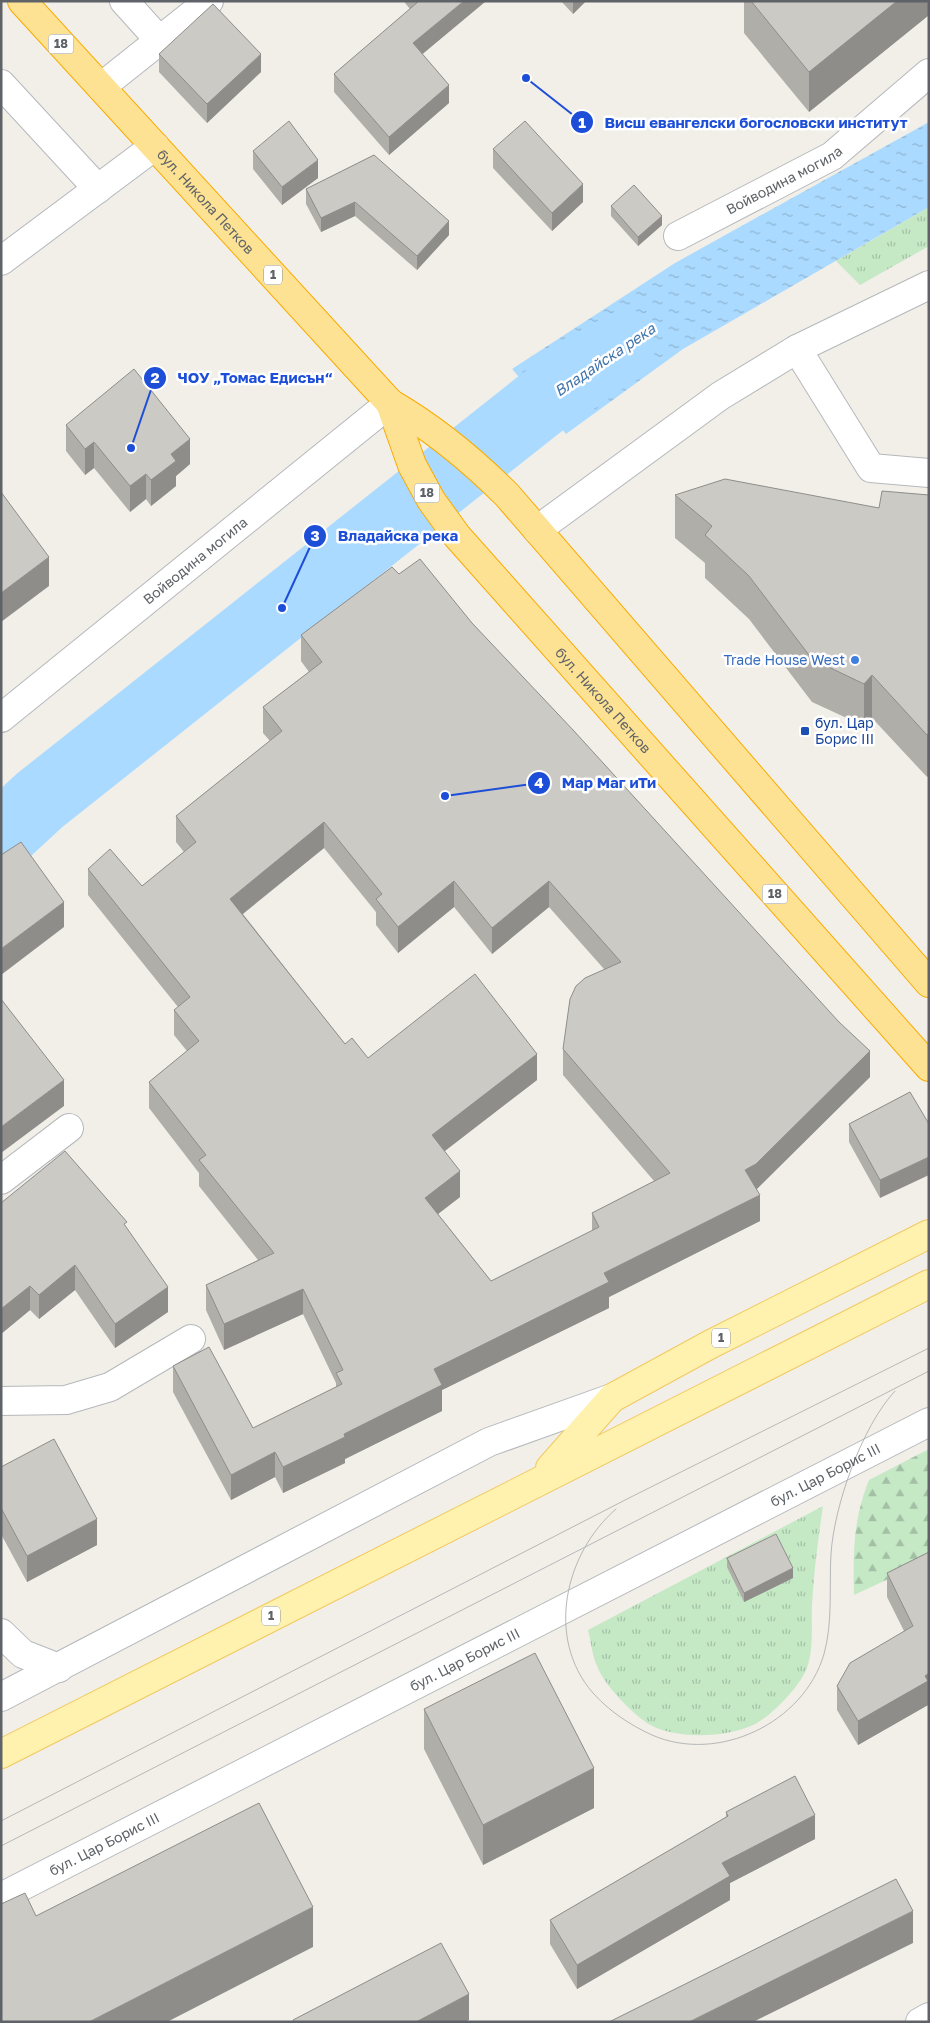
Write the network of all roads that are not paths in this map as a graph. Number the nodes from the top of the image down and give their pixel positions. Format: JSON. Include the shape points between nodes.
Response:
{"nodes":[{"id":1,"x":22,"y":1,"type":"edge"},
{"id":2,"x":124,"y":1,"type":"edge"},
{"id":3,"x":209,"y":1,"type":"edge"},
{"id":4,"x":160,"y":41,"type":"junction"},
{"id":5,"x":929,"y":73,"type":"edge"},
{"id":6,"x":1,"y":84,"type":"edge"},
{"id":7,"x":101,"y":87,"type":"junction"},
{"id":8,"x":155,"y":146,"type":"junction"},
{"id":9,"x":98,"y":189,"type":"junction"},
{"id":10,"x":678,"y":236,"type":"dead end"},
{"id":11,"x":1,"y":261,"type":"edge"},
{"id":12,"x":929,"y":284,"type":"edge"},
{"id":13,"x":797,"y":350,"type":"junction"},
{"id":14,"x":390,"y":404,"type":"junction"},
{"id":15,"x":929,"y":473,"type":"edge"},
{"id":16,"x":537,"y":530,"type":"junction"},
{"id":17,"x":1,"y":718,"type":"edge"},
{"id":18,"x":929,"y":984,"type":"edge"},
{"id":19,"x":929,"y":1067,"type":"edge"},
{"id":20,"x":69,"y":1128,"type":"dead end"},
{"id":21,"x":1,"y":1180,"type":"edge"},
{"id":22,"x":929,"y":1234,"type":"edge"},
{"id":23,"x":929,"y":1284,"type":"edge"},
{"id":24,"x":191,"y":1338,"type":"dead end"},
{"id":25,"x":612,"y":1398,"type":"junction"},
{"id":26,"x":1,"y":1401,"type":"edge"},
{"id":27,"x":929,"y":1422,"type":"edge"},
{"id":28,"x":541,"y":1479,"type":"junction"},
{"id":29,"x":1,"y":1633,"type":"edge"},
{"id":30,"x":59,"y":1668,"type":"junction"},
{"id":31,"x":1,"y":1697,"type":"edge"},
{"id":32,"x":1,"y":1754,"type":"edge"},
{"id":33,"x":1,"y":1897,"type":"edge"},
{"id":34,"x":929,"y":2017,"type":"edge"},
{"id":35,"x":920,"y":2022,"type":"edge"}],
"edges":[{"from":1,"to":7,"type":"highway","name":"бул. Никола Петков","number":"18"},
{"from":2,"to":4,"type":"street"},
{"from":3,"to":4,"type":"street"},
{"from":4,"to":7,"type":"street"},
{"from":5,"to":10,"type":"street","name":"Войводина могила","via":[[832,156]]},
{"from":6,"to":9,"type":"street"},
{"from":7,"to":8,"type":"highway","name":"бул. Никола Петков","number":"18"},
{"from":8,"to":9,"type":"street"},
{"from":8,"to":14,"type":"highway","name":"бул. Никола Петков","number":"1"},
{"from":9,"to":11,"type":"street"},
{"from":12,"to":13,"type":"street"},
{"from":13,"to":15,"type":"street","via":[[871,468]]},
{"from":13,"to":16,"type":"street","via":[[720,396]]},
{"from":14,"to":16,"type":"highway","name":"бул. Никола Петков","via":[[427,425],[477,464]]},
{"from":14,"to":17,"type":"street","name":"Войводина могила"},
{"from":14,"to":19,"type":"highway","name":"бул. Никола Петков","number":"18","via":[[412,464],[431,500],[457,536]]},
{"from":16,"to":18,"type":"highway","name":"бул. Никола Петков"},
{"from":20,"to":21,"type":"street"},
{"from":22,"to":25,"type":"main road","number":"1"},
{"from":23,"to":28,"type":"main road","number":"1"},
{"from":24,"to":26,"type":"street","via":[[110,1387],[66,1400]]},
{"from":25,"to":28,"type":"main road","number":"1"},
{"from":25,"to":30,"type":"street","via":[[489,1442]]},
{"from":27,"to":33,"type":"street","name":"бул. Цар Борис III"},
{"from":28,"to":32,"type":"main road","number":"1"},
{"from":29,"to":30,"type":"street","via":[[23,1654]]},
{"from":30,"to":31,"type":"street"},
{"from":34,"to":35,"type":"street"}]}
